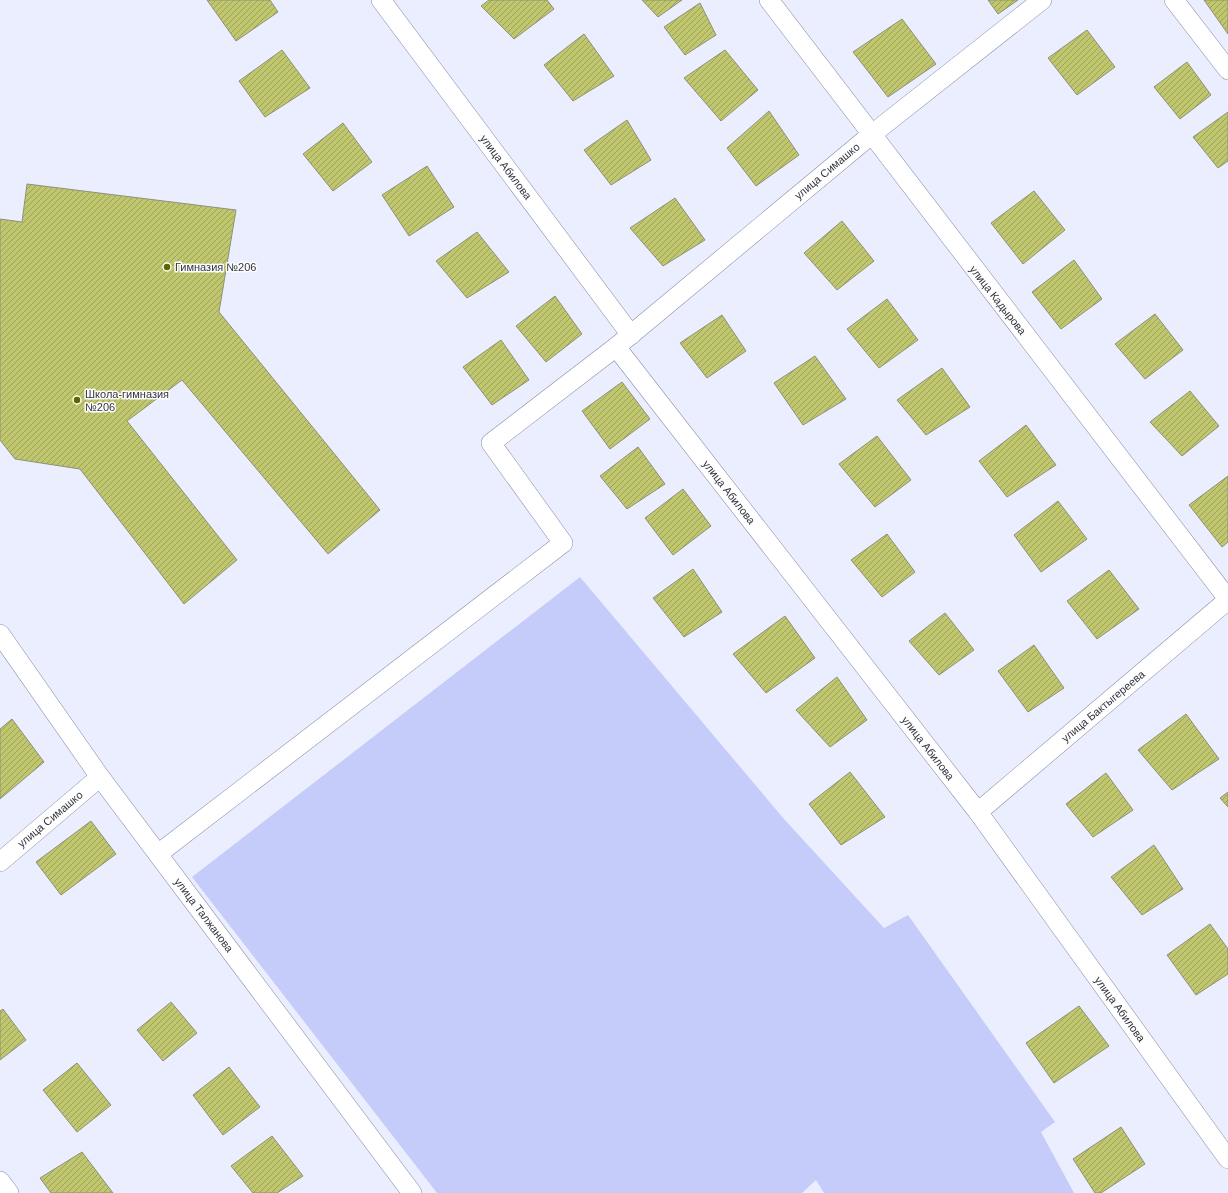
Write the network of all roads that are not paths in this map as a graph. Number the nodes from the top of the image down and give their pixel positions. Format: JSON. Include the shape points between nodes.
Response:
{"nodes":[{"id":1,"x":381,"y":0,"type":"edge"},
{"id":2,"x":769,"y":0,"type":"edge"},
{"id":3,"x":1042,"y":0,"type":"edge"},
{"id":4,"x":1174,"y":0,"type":"edge"},
{"id":5,"x":1228,"y":70,"type":"edge"},
{"id":6,"x":871,"y":135,"type":"junction"},
{"id":7,"x":631,"y":334,"type":"junction"},
{"id":8,"x":616,"y":347,"type":"junction"},
{"id":9,"x":1228,"y":599,"type":"edge"},
{"id":10,"x":0,"y":634,"type":"edge"},
{"id":11,"x":100,"y":777,"type":"junction"},
{"id":12,"x":978,"y":812,"type":"junction"},
{"id":13,"x":158,"y":854,"type":"junction"},
{"id":14,"x":0,"y":862,"type":"edge"},
{"id":15,"x":1228,"y":1159,"type":"edge"},
{"id":16,"x":0,"y":1181,"type":"edge"},
{"id":17,"x":9,"y":1193,"type":"edge"},
{"id":18,"x":412,"y":1193,"type":"edge"}],
"edges":[{"from":1,"to":7,"type":"street","name":"улица Абилова"},
{"from":2,"to":6,"type":"street","name":"улица Кадырова"},
{"from":3,"to":6,"type":"street","name":"улица Симашко"},
{"from":4,"to":5,"type":"street"},
{"from":6,"to":7,"type":"street","name":"улица Симашко"},
{"from":6,"to":9,"type":"street","name":"улица Кадырова"},
{"from":7,"to":8,"type":"street","name":"улица Симашко"},
{"from":8,"to":12,"type":"street","name":"улица Абилова"},
{"from":8,"to":13,"type":"street","name":"улица Симашко","via":[[491,442],[563,543]]},
{"from":9,"to":12,"type":"street","name":"улица Бактыгереева"},
{"from":10,"to":11,"type":"street","name":"улица Талжанова"},
{"from":11,"to":13,"type":"street","name":"улица Талжанова"},
{"from":11,"to":14,"type":"street","name":"улица Симашко"},
{"from":12,"to":15,"type":"street","name":"улица Абилова"},
{"from":13,"to":18,"type":"street","name":"улица Талжанова"},
{"from":16,"to":17,"type":"street"}]}
